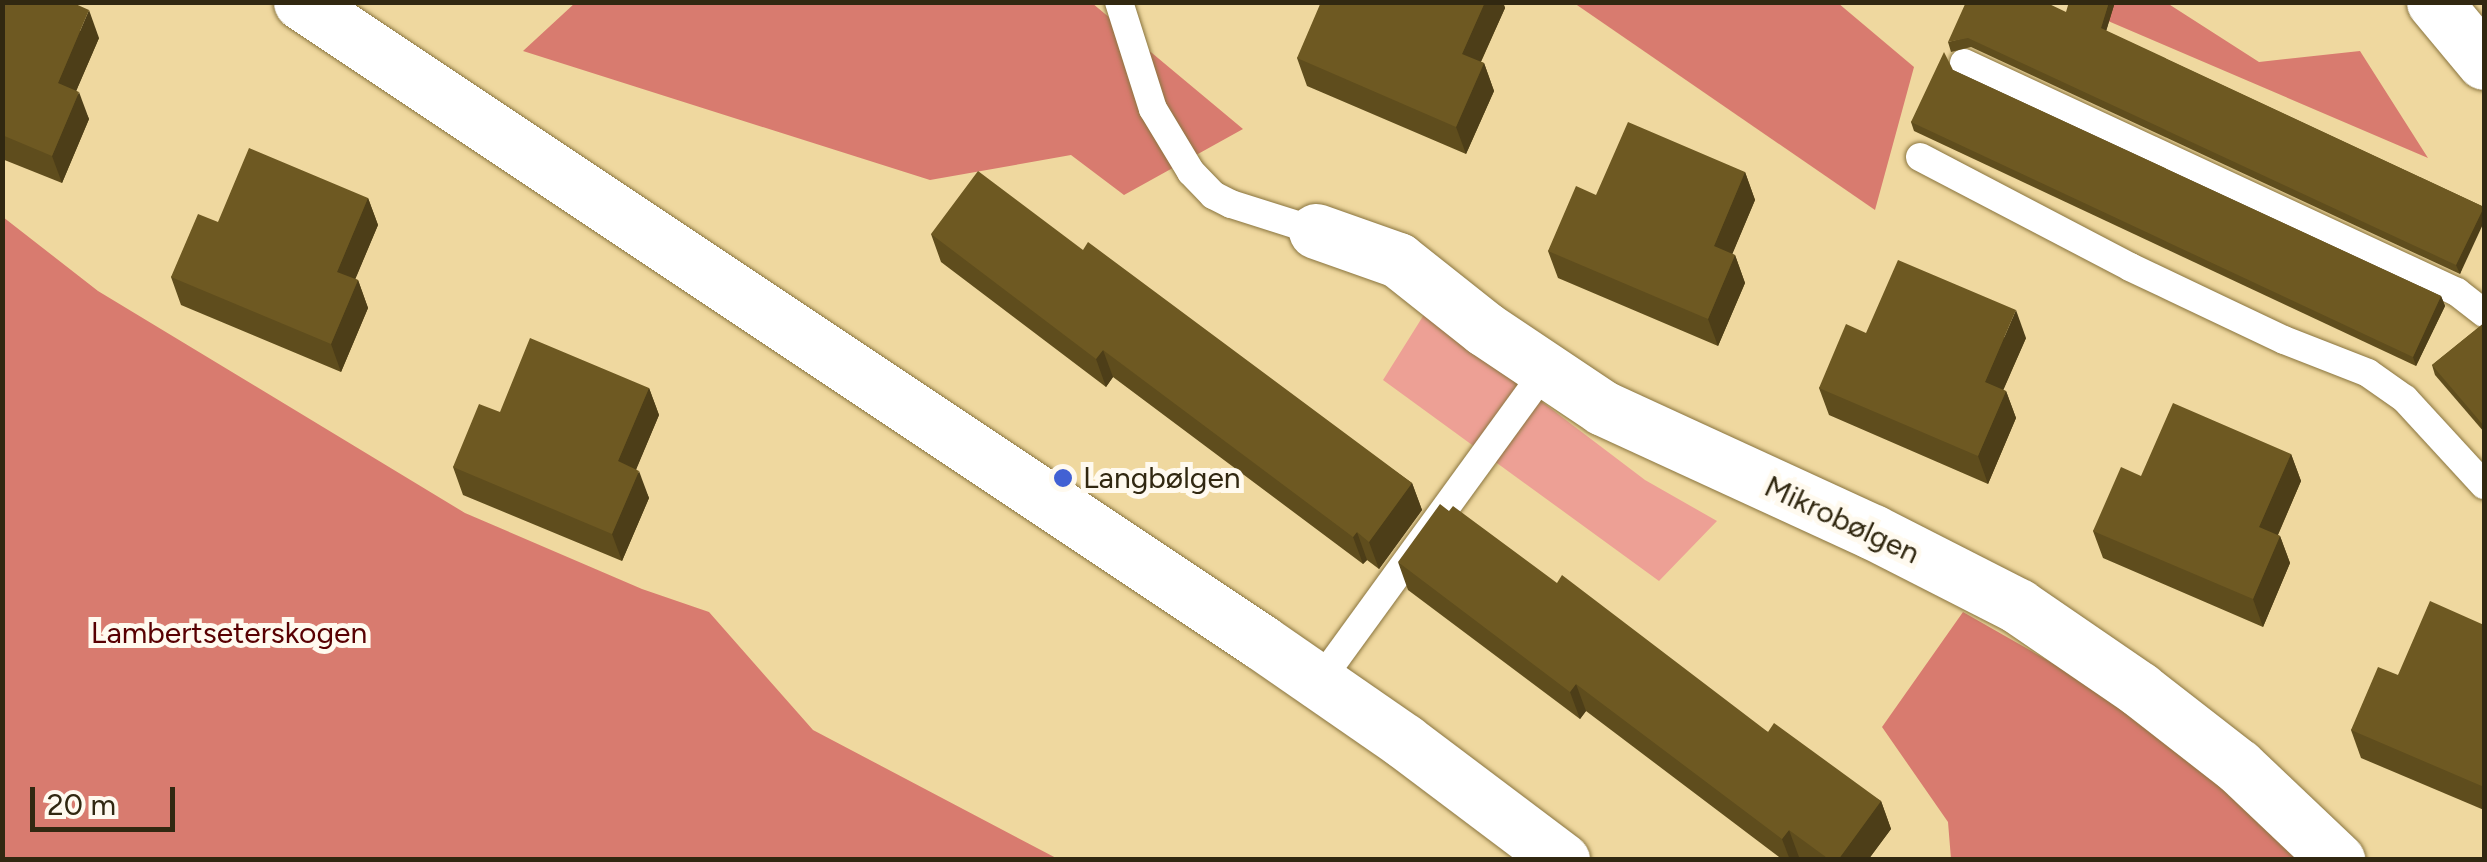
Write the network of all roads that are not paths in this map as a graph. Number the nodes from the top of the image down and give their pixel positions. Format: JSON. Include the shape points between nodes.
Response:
{"nodes":[{"id":1,"x":301,"y":2,"type":"edge"},
{"id":2,"x":1119,"y":2,"type":"edge"},
{"id":3,"x":2434,"y":2,"type":"edge"},
{"id":4,"x":2480,"y":49,"type":"edge"},
{"id":5,"x":1964,"y":63,"type":"dead end"},
{"id":6,"x":1920,"y":157,"type":"dead end"},
{"id":7,"x":1316,"y":231,"type":"joint"},
{"id":8,"x":2484,"y":314,"type":"edge"},
{"id":9,"x":1545,"y":371,"type":"junction"},
{"id":10,"x":2484,"y":485,"type":"edge"},
{"id":11,"x":1319,"y":682,"type":"junction"},
{"id":12,"x":1562,"y":860,"type":"edge"},
{"id":13,"x":2336,"y":860,"type":"edge"}],
"edges":[{"from":1,"to":11,"type":"street"},
{"from":2,"to":7,"type":"lane","via":[[1153,109],[1192,172],[1231,204]]},
{"from":3,"to":4,"type":"street"},
{"from":5,"to":8,"type":"lane","via":[[2457,292]]},
{"from":6,"to":10,"type":"lane","via":[[2130,267],[2368,373],[2405,399]]},
{"from":7,"to":9,"type":"street","name":"Mikrobølgen","via":[[1398,260]]},
{"from":9,"to":11,"type":"lane"},
{"from":9,"to":13,"type":"street","name":"Mikrobølgen","via":[[1656,435],[2018,606],[2238,766]]},
{"from":11,"to":12,"type":"street"}]}
